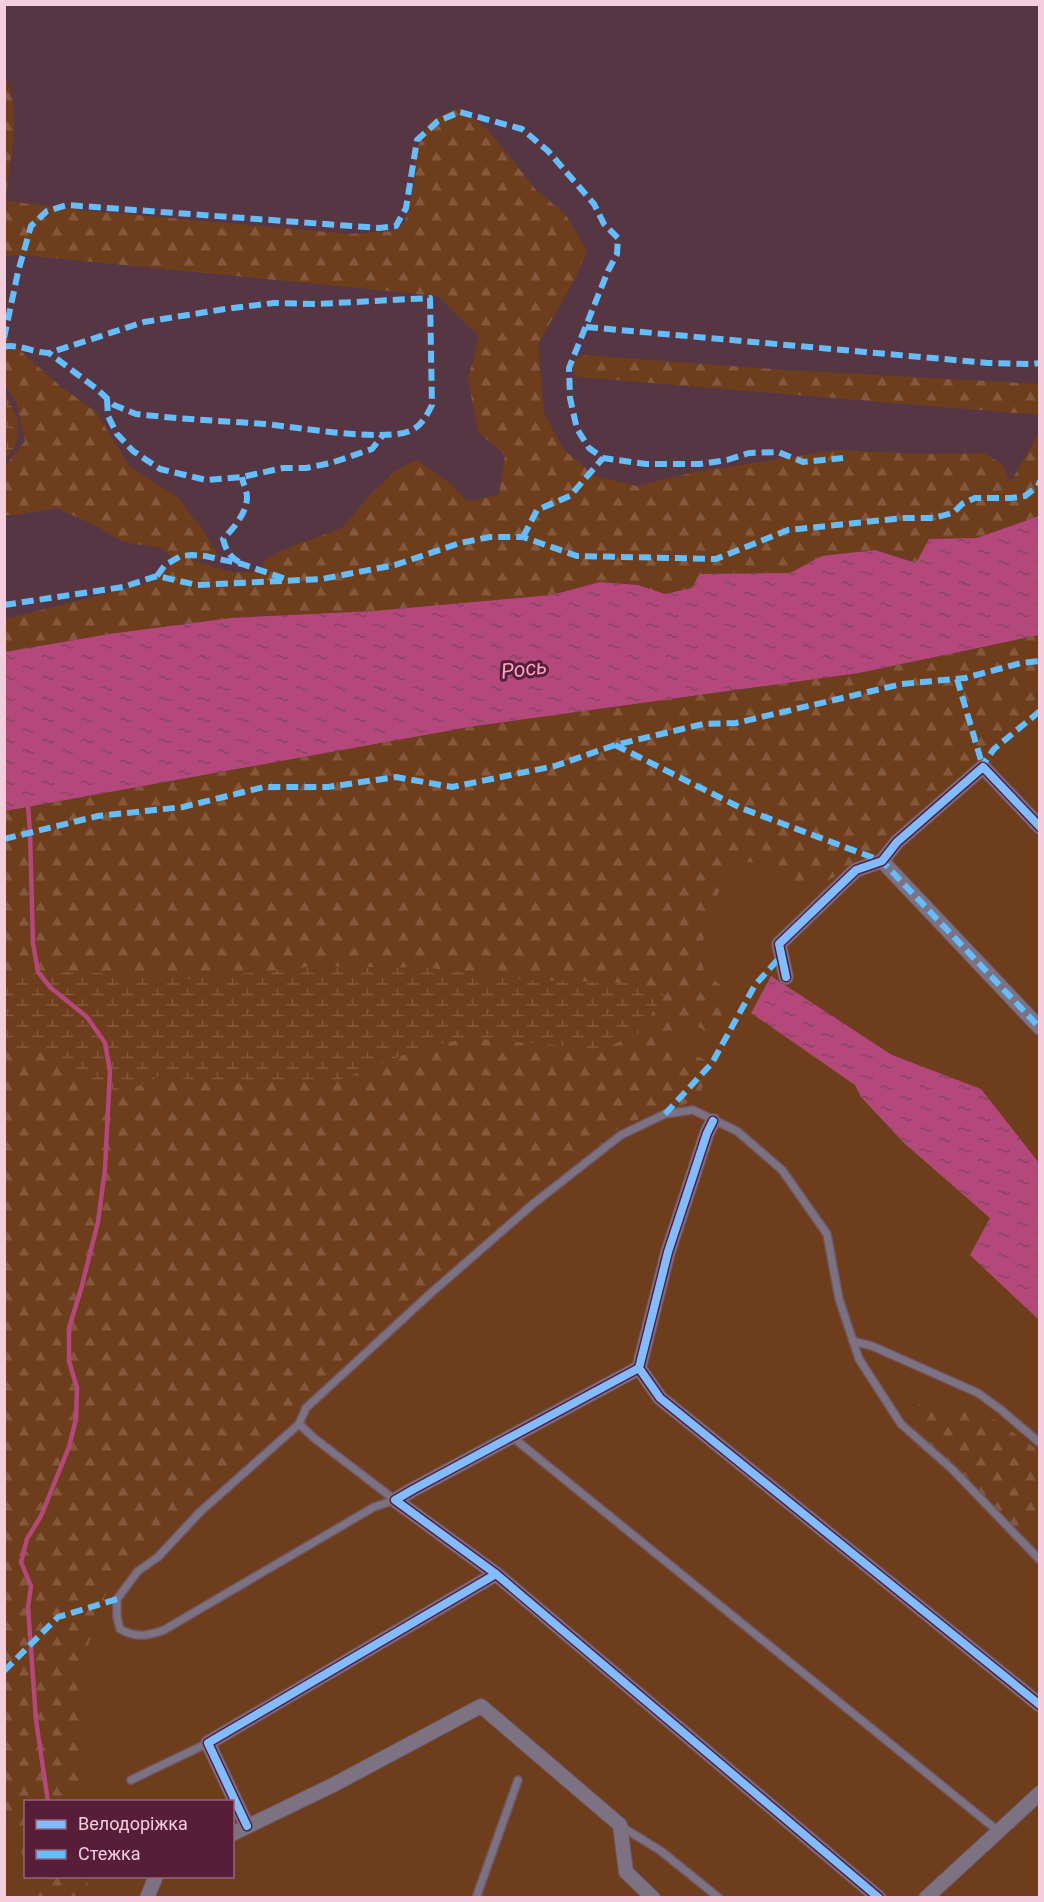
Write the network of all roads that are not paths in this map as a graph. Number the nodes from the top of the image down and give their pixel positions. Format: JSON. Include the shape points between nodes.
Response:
{"nodes":[{"id":1,"x":1040,"y":827,"type":"edge"},
{"id":2,"x":882,"y":861,"type":"junction"},
{"id":3,"x":786,"y":977,"type":"dead end"},
{"id":4,"x":1040,"y":1028,"type":"edge"},
{"id":5,"x":713,"y":1121,"type":"junction"},
{"id":6,"x":853,"y":1341,"type":"junction"},
{"id":7,"x":639,"y":1368,"type":"junction"},
{"id":8,"x":299,"y":1424,"type":"junction"},
{"id":9,"x":512,"y":1437,"type":"junction"},
{"id":10,"x":1040,"y":1443,"type":"edge"},
{"id":11,"x":395,"y":1500,"type":"junction"},
{"id":12,"x":1040,"y":1560,"type":"edge"},
{"id":13,"x":496,"y":1575,"type":"junction"},
{"id":14,"x":1040,"y":1705,"type":"edge"},
{"id":15,"x":208,"y":1743,"type":"junction"},
{"id":16,"x":131,"y":1780,"type":"dead end"},
{"id":17,"x":518,"y":1780,"type":"dead end"},
{"id":18,"x":1040,"y":1793,"type":"edge"},
{"id":19,"x":620,"y":1825,"type":"junction"},
{"id":20,"x":247,"y":1826,"type":"junction"},
{"id":21,"x":998,"y":1831,"type":"junction"},
{"id":22,"x":234,"y":1833,"type":"edge"},
{"id":23,"x":155,"y":1878,"type":"edge"},
{"id":24,"x":147,"y":1898,"type":"edge"},
{"id":25,"x":476,"y":1898,"type":"edge"},
{"id":26,"x":653,"y":1898,"type":"edge"},
{"id":27,"x":719,"y":1898,"type":"edge"},
{"id":28,"x":879,"y":1898,"type":"edge"},
{"id":29,"x":926,"y":1898,"type":"edge"}],
"edges":[{"from":1,"to":2,"type":"street","via":[[983,767],[897,842]]},
{"from":2,"to":3,"type":"street","via":[[856,870],[779,944]]},
{"from":2,"to":4,"type":"street"},
{"from":5,"to":6,"type":"lane","via":[[737,1131],[782,1170],[827,1233],[839,1299]]},
{"from":5,"to":7,"type":"street","via":[[668,1252]]},
{"from":5,"to":8,"type":"lane","via":[[693,1110],[665,1114],[621,1136],[533,1204],[431,1293],[306,1408]]},
{"from":6,"to":10,"type":"lane","via":[[978,1393]]},
{"from":6,"to":12,"type":"lane","via":[[859,1359],[901,1424],[952,1469]]},
{"from":7,"to":9,"type":"street"},
{"from":7,"to":14,"type":"street","via":[[660,1398]]},
{"from":8,"to":11,"type":"lane"},
{"from":8,"to":11,"type":"lane","via":[[200,1512],[158,1557],[138,1571],[117,1599],[120,1629],[130,1635],[148,1636],[164,1630],[374,1508]]},
{"from":9,"to":11,"type":"street"},
{"from":9,"to":21,"type":"lane"},
{"from":11,"to":13,"type":"street"},
{"from":13,"to":15,"type":"street"},
{"from":13,"to":28,"type":"street"},
{"from":15,"to":16,"type":"lane"},
{"from":15,"to":20,"type":"street"},
{"from":17,"to":25,"type":"lane"},
{"from":18,"to":21,"type":"street"},
{"from":19,"to":20,"type":"street","via":[[481,1706]]},
{"from":19,"to":26,"type":"street","via":[[626,1872]]},
{"from":19,"to":27,"type":"lane","via":[[661,1851]]},
{"from":20,"to":22,"type":"street"},
{"from":21,"to":29,"type":"street"},
{"from":23,"to":24,"type":"street"}]}
